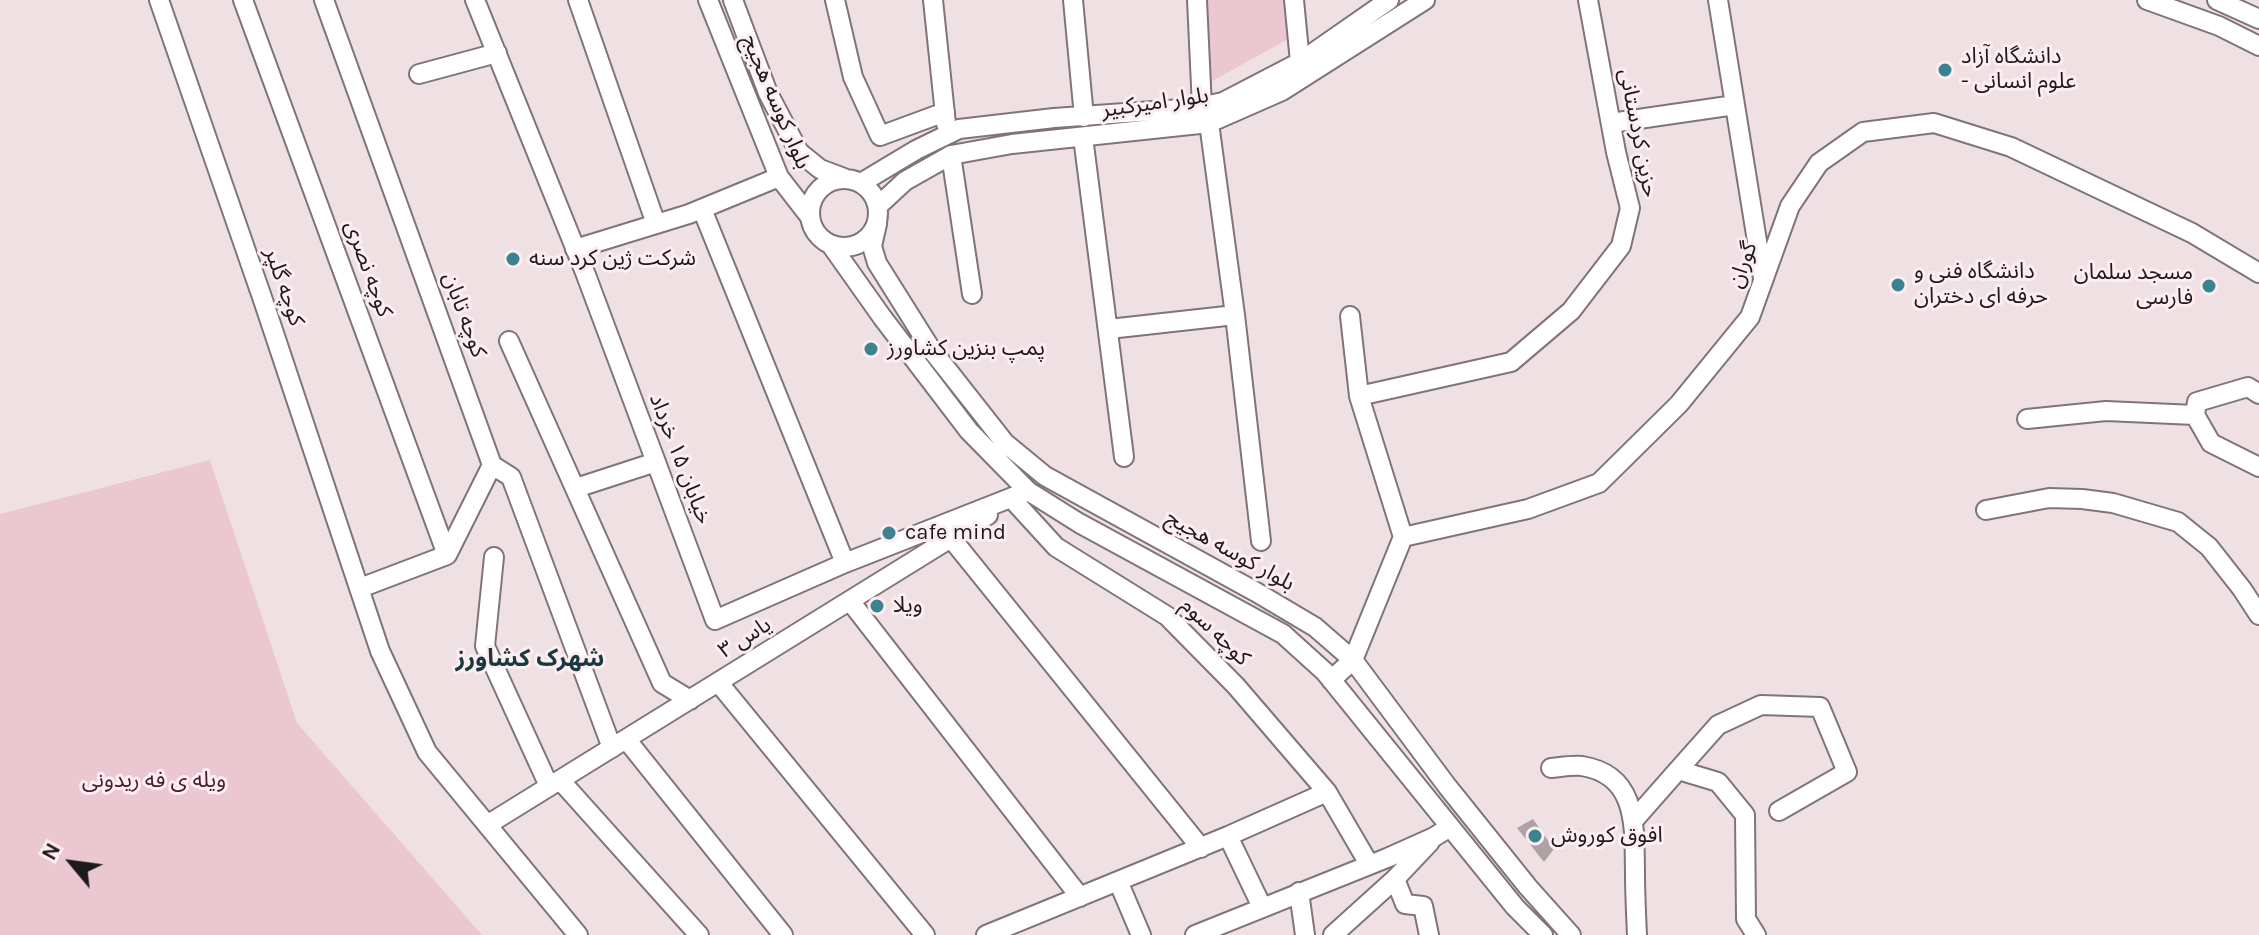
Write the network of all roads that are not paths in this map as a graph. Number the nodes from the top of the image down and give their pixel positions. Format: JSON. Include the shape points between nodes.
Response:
{"nodes":[{"id":1,"x":243,"y":0,"type":"edge"},
{"id":2,"x":324,"y":0,"type":"edge"},
{"id":3,"x":475,"y":0,"type":"edge"},
{"id":4,"x":578,"y":0,"type":"edge"},
{"id":5,"x":708,"y":0,"type":"edge"},
{"id":6,"x":733,"y":0,"type":"edge"},
{"id":7,"x":835,"y":0,"type":"edge"},
{"id":8,"x":933,"y":0,"type":"edge"},
{"id":9,"x":1073,"y":0,"type":"edge"},
{"id":10,"x":1197,"y":0,"type":"edge"},
{"id":11,"x":1294,"y":0,"type":"edge"},
{"id":12,"x":1389,"y":0,"type":"edge"},
{"id":13,"x":1425,"y":0,"type":"edge"},
{"id":14,"x":1588,"y":0,"type":"edge"},
{"id":15,"x":1718,"y":0,"type":"edge"},
{"id":16,"x":2147,"y":0,"type":"edge"},
{"id":17,"x":2217,"y":0,"type":"edge"},
{"id":18,"x":161,"y":1,"type":"edge"},
{"id":19,"x":2259,"y":19,"type":"edge"},
{"id":20,"x":2259,"y":46,"type":"edge"},
{"id":21,"x":497,"y":53,"type":"junction"},
{"id":22,"x":1300,"y":62,"type":"junction"},
{"id":23,"x":419,"y":74,"type":"dead end"},
{"id":24,"x":1735,"y":105,"type":"junction"},
{"id":25,"x":945,"y":112,"type":"junction"},
{"id":26,"x":1206,"y":115,"type":"junction"},
{"id":27,"x":1084,"y":117,"type":"junction"},
{"id":28,"x":1611,"y":123,"type":"junction"},
{"id":29,"x":947,"y":135,"type":"junction"},
{"id":30,"x":1083,"y":137,"type":"junction"},
{"id":31,"x":951,"y":155,"type":"junction"},
{"id":32,"x":779,"y":177,"type":"junction"},
{"id":33,"x":853,"y":180,"type":"junction"},
{"id":34,"x":702,"y":209,"type":"junction"},
{"id":35,"x":878,"y":215,"type":"junction"},
{"id":36,"x":810,"y":217,"type":"junction"},
{"id":37,"x":656,"y":224,"type":"junction"},
{"id":38,"x":831,"y":245,"type":"junction"},
{"id":39,"x":575,"y":249,"type":"junction"},
{"id":40,"x":2259,"y":273,"type":"edge"},
{"id":41,"x":1763,"y":282,"type":"junction"},
{"id":42,"x":972,"y":294,"type":"dead end"},
{"id":43,"x":1235,"y":315,"type":"junction"},
{"id":44,"x":1350,"y":316,"type":"dead end"},
{"id":45,"x":1109,"y":329,"type":"junction"},
{"id":46,"x":509,"y":341,"type":"dead end"},
{"id":47,"x":2259,"y":394,"type":"edge"},
{"id":48,"x":1359,"y":396,"type":"junction"},
{"id":49,"x":2195,"y":415,"type":"junction"},
{"id":50,"x":2027,"y":419,"type":"dead end"},
{"id":51,"x":1124,"y":457,"type":"dead end"},
{"id":52,"x":656,"y":462,"type":"junction"},
{"id":53,"x":492,"y":465,"type":"junction"},
{"id":54,"x":2259,"y":467,"type":"edge"},
{"id":55,"x":1045,"y":476,"type":"junction"},
{"id":56,"x":576,"y":488,"type":"junction"},
{"id":57,"x":1021,"y":495,"type":"junction"},
{"id":58,"x":1986,"y":510,"type":"dead end"},
{"id":59,"x":1403,"y":537,"type":"junction"},
{"id":60,"x":951,"y":538,"type":"junction"},
{"id":61,"x":1261,"y":541,"type":"dead end"},
{"id":62,"x":447,"y":555,"type":"junction"},
{"id":63,"x":494,"y":557,"type":"dead end"},
{"id":64,"x":845,"y":563,"type":"junction"},
{"id":65,"x":360,"y":588,"type":"junction"},
{"id":66,"x":850,"y":601,"type":"junction"},
{"id":67,"x":2259,"y":615,"type":"edge"},
{"id":68,"x":1353,"y":660,"type":"junction"},
{"id":69,"x":1331,"y":680,"type":"junction"},
{"id":70,"x":718,"y":682,"type":"junction"},
{"id":71,"x":690,"y":700,"type":"junction"},
{"id":72,"x":619,"y":743,"type":"junction"},
{"id":73,"x":1551,"y":768,"type":"dead end"},
{"id":74,"x":1678,"y":770,"type":"junction"},
{"id":75,"x":554,"y":783,"type":"junction"},
{"id":76,"x":1327,"y":792,"type":"junction"},
{"id":77,"x":1779,"y":811,"type":"dead end"},
{"id":78,"x":1634,"y":820,"type":"junction"},
{"id":79,"x":487,"y":825,"type":"junction"},
{"id":80,"x":1442,"y":832,"type":"junction"},
{"id":81,"x":1228,"y":836,"type":"junction"},
{"id":82,"x":1201,"y":848,"type":"junction"},
{"id":83,"x":1378,"y":861,"type":"junction"},
{"id":84,"x":1395,"y":879,"type":"junction"},
{"id":85,"x":1118,"y":881,"type":"junction"},
{"id":86,"x":1299,"y":892,"type":"junction"},
{"id":87,"x":1080,"y":897,"type":"junction"},
{"id":88,"x":1262,"y":907,"type":"junction"},
{"id":89,"x":1018,"y":929,"type":"edge"},
{"id":90,"x":578,"y":935,"type":"edge"},
{"id":91,"x":699,"y":935,"type":"edge"},
{"id":92,"x":783,"y":935,"type":"edge"},
{"id":93,"x":925,"y":935,"type":"edge"},
{"id":94,"x":986,"y":935,"type":"edge"},
{"id":95,"x":1141,"y":935,"type":"edge"},
{"id":96,"x":1195,"y":935,"type":"edge"},
{"id":97,"x":1305,"y":935,"type":"edge"},
{"id":98,"x":1333,"y":935,"type":"edge"},
{"id":99,"x":1429,"y":935,"type":"edge"},
{"id":100,"x":1543,"y":935,"type":"edge"},
{"id":101,"x":1571,"y":935,"type":"edge"},
{"id":102,"x":1637,"y":935,"type":"edge"},
{"id":103,"x":1756,"y":935,"type":"edge"}],
"edges":[{"from":1,"to":62,"type":"street","name":"کوچه نصری"},
{"from":2,"to":53,"type":"street","name":"کوچه تابان"},
{"from":3,"to":21,"type":"street","name":"خیابان ۱۵ خرداد"},
{"from":4,"to":37,"type":"street"},
{"from":5,"to":32,"type":"street","name":"بلوار کوسه هجیج"},
{"from":6,"to":33,"type":"street","name":"بلوار کوسه هجیج","via":[[768,93],[799,152],[820,169]]},
{"from":7,"to":25,"type":"street","via":[[853,77],[880,136]]},
{"from":8,"to":25,"type":"street"},
{"from":9,"to":27,"type":"street"},
{"from":10,"to":26,"type":"street"},
{"from":11,"to":22,"type":"street"},
{"from":12,"to":22,"type":"street","name":"بلوار امیرکبیر"},
{"from":13,"to":26,"type":"street","name":"بلوار امیرکبیر","via":[[1282,91]]},
{"from":14,"to":28,"type":"street","name":"حزین کردستانی"},
{"from":15,"to":24,"type":"street"},
{"from":16,"to":20,"type":"street"},
{"from":17,"to":19,"type":"street"},
{"from":18,"to":65,"type":"street","name":"کوچه گلپر"},
{"from":21,"to":23,"type":"street"},
{"from":21,"to":39,"type":"street","name":"خیابان ۱۵ خرداد"},
{"from":22,"to":26,"type":"street","name":"بلوار امیرکبیر"},
{"from":24,"to":28,"type":"street"},
{"from":24,"to":41,"type":"street"},
{"from":25,"to":29,"type":"street"},
{"from":26,"to":27,"type":"street","name":"بلوار امیرکبیر"},
{"from":26,"to":30,"type":"street","name":"بلوار امیرکبیر"},
{"from":26,"to":43,"type":"street"},
{"from":27,"to":29,"type":"street","name":"بلوار امیرکبیر","via":[[974,126]]},
{"from":28,"to":48,"type":"street","name":"حزین کردستانی","via":[[1630,208],[1621,246],[1571,311],[1511,362]]},
{"from":29,"to":33,"type":"street","name":"بلوار امیرکبیر"},
{"from":30,"to":31,"type":"street","name":"بلوار امیرکبیر"},
{"from":30,"to":45,"type":"street"},
{"from":31,"to":35,"type":"street","name":"بلوار امیرکبیر","via":[[905,181]]},
{"from":31,"to":42,"type":"street"},
{"from":32,"to":34,"type":"street"},
{"from":32,"to":36,"type":"street","name":"بلوار کوسه هجیج"},
{"from":33,"to":35,"type":"street","via":[[869,189]]},
{"from":33,"to":36,"type":"street","via":[[818,190]]},
{"from":34,"to":37,"type":"street"},
{"from":34,"to":64,"type":"street"},
{"from":35,"to":38,"type":"street","via":[[873,232],[859,245]]},
{"from":35,"to":55,"type":"street","name":"بلوار کوسه هجیج","via":[[872,246],[877,263],[931,349],[1005,443]]},
{"from":36,"to":38,"type":"street","via":[[817,234]]},
{"from":37,"to":39,"type":"street"},
{"from":38,"to":57,"type":"street"},
{"from":39,"to":52,"type":"street","name":"خیابان ۱۵ خرداد"},
{"from":40,"to":41,"type":"street","name":"گوران","via":[[2192,233],[2011,147],[1934,123],[1863,132],[1819,163],[1790,206]]},
{"from":41,"to":59,"type":"street","name":"گوران","via":[[1750,317],[1679,404],[1599,483],[1528,509]]},
{"from":43,"to":45,"type":"street"},
{"from":43,"to":61,"type":"street"},
{"from":44,"to":48,"type":"street"},
{"from":45,"to":51,"type":"street"},
{"from":46,"to":56,"type":"street"},
{"from":47,"to":49,"type":"street","via":[[2248,387],[2223,393],[2197,402]]},
{"from":48,"to":59,"type":"street"},
{"from":49,"to":50,"type":"street","via":[[2106,411]]},
{"from":49,"to":54,"type":"street","via":[[2211,443]]},
{"from":52,"to":56,"type":"street"},
{"from":52,"to":64,"type":"street","name":"خیابان ۱۵ خرداد","via":[[715,620]]},
{"from":53,"to":62,"type":"street"},
{"from":53,"to":72,"type":"street","via":[[511,477]]},
{"from":55,"to":57,"type":"street"},
{"from":55,"to":68,"type":"street","name":"بلوار کوسه هجیج","via":[[1315,627]]},
{"from":56,"to":71,"type":"street","via":[[662,683]]},
{"from":57,"to":60,"type":"street","name":"یاس ۳"},
{"from":57,"to":64,"type":"street","name":"خیابان ۱۵ خرداد"},
{"from":57,"to":69,"type":"street","via":[[1283,634]]},
{"from":57,"to":76,"type":"street","name":"کوچه سوم","via":[[1056,547],[1167,616]]},
{"from":58,"to":67,"type":"street","via":[[2049,498],[2082,499],[2178,522],[2209,547]]},
{"from":59,"to":68,"type":"street"},
{"from":60,"to":66,"type":"street","name":"یاس ۳"},
{"from":60,"to":82,"type":"street"},
{"from":62,"to":65,"type":"street"},
{"from":63,"to":75,"type":"street","via":[[485,646]]},
{"from":65,"to":79,"type":"street","name":"کوچه گلپر","via":[[380,651],[427,752]]},
{"from":66,"to":70,"type":"street","name":"یاس ۳"},
{"from":66,"to":87,"type":"street"},
{"from":68,"to":69,"type":"street"},
{"from":68,"to":101,"type":"street","name":"بلوار کوسه هجیج","via":[[1447,786]]},
{"from":69,"to":80,"type":"street"},
{"from":70,"to":71,"type":"street","name":"یاس ۳"},
{"from":70,"to":93,"type":"street"},
{"from":71,"to":72,"type":"street","name":"یاس ۳"},
{"from":72,"to":75,"type":"street","name":"یاس ۳"},
{"from":72,"to":92,"type":"street"},
{"from":73,"to":78,"type":"street","via":[[1581,766],[1602,772],[1628,799]]},
{"from":74,"to":77,"type":"street","via":[[1718,725],[1761,705],[1820,707],[1847,772]]},
{"from":74,"to":78,"type":"street"},
{"from":74,"to":103,"type":"street","via":[[1718,782],[1745,815],[1746,919]]},
{"from":75,"to":79,"type":"street","name":"یاس ۳"},
{"from":75,"to":91,"type":"street"},
{"from":76,"to":81,"type":"street"},
{"from":76,"to":83,"type":"street","name":"کوچه سوم"},
{"from":78,"to":102,"type":"street"},
{"from":79,"to":90,"type":"street","name":"کوچه گلپر"},
{"from":80,"to":83,"type":"street"},
{"from":80,"to":84,"type":"street"},
{"from":80,"to":100,"type":"street"},
{"from":81,"to":82,"type":"street"},
{"from":81,"to":88,"type":"street"},
{"from":82,"to":85,"type":"street"},
{"from":83,"to":86,"type":"street"},
{"from":84,"to":98,"type":"street"},
{"from":84,"to":99,"type":"street","via":[[1405,904],[1423,906]]},
{"from":85,"to":87,"type":"street"},
{"from":85,"to":95,"type":"street"},
{"from":86,"to":88,"type":"street"},
{"from":86,"to":97,"type":"street"},
{"from":87,"to":89,"type":"street"},
{"from":88,"to":96,"type":"street"},
{"from":89,"to":94,"type":"street"}]}
